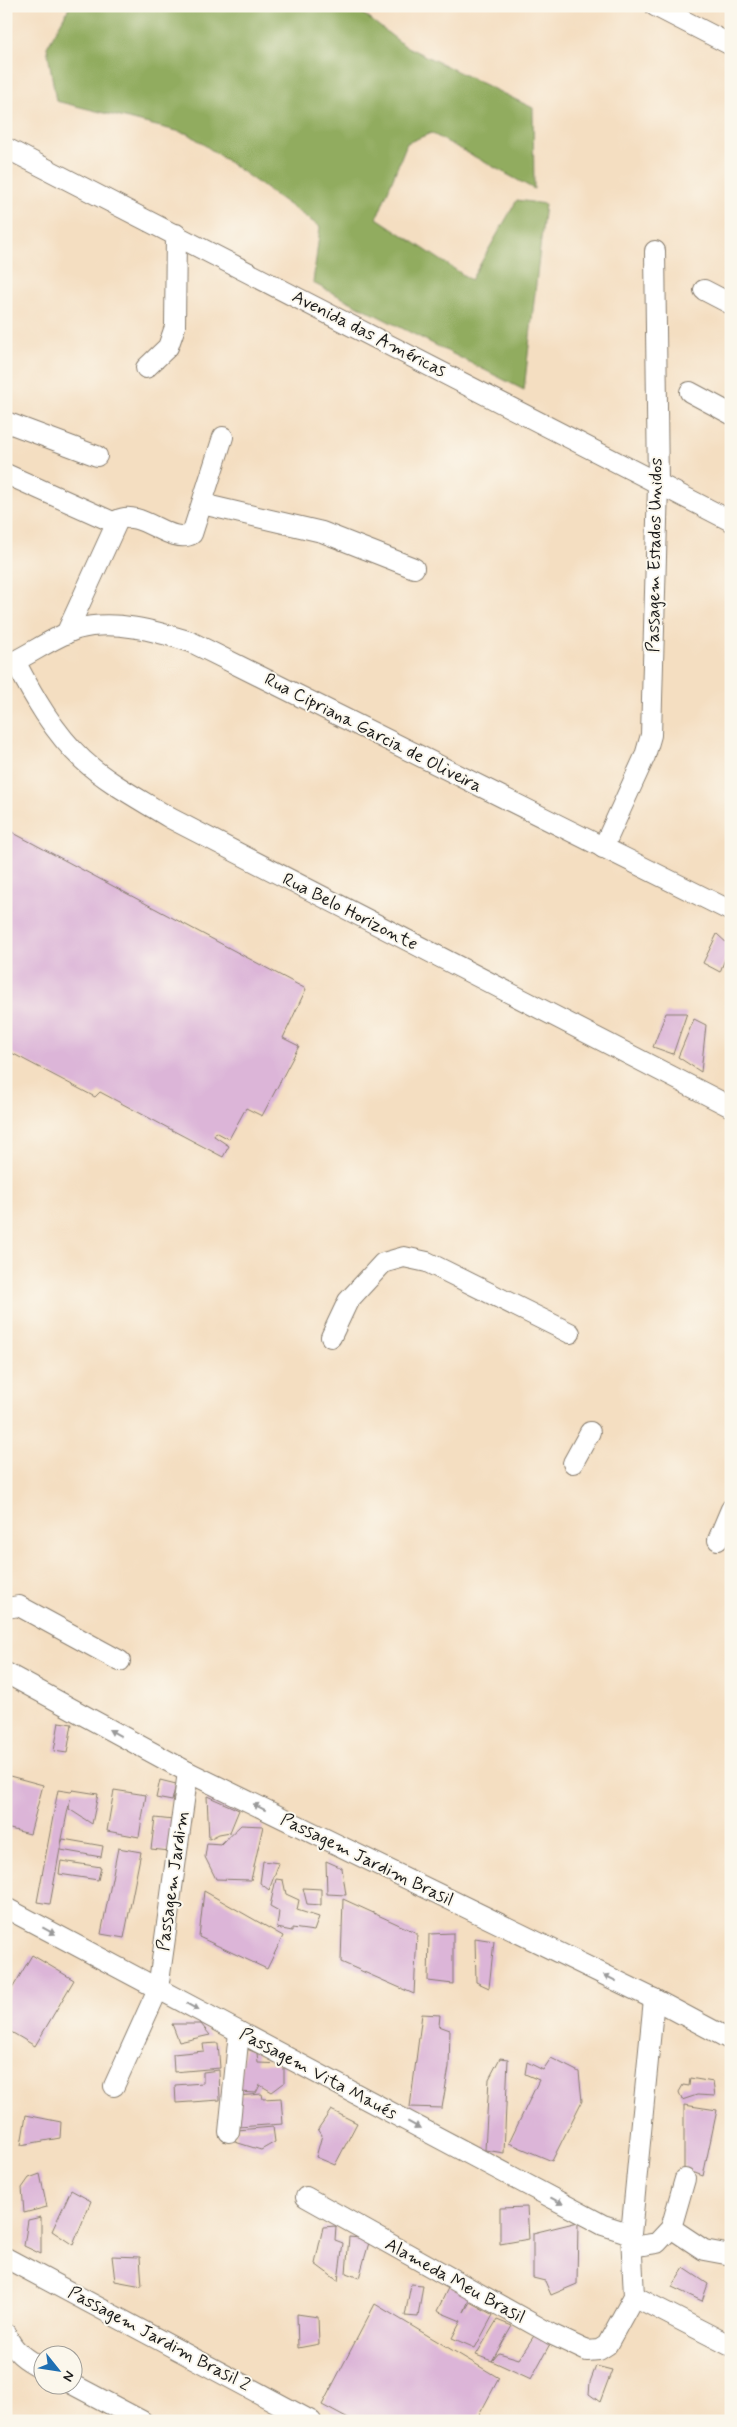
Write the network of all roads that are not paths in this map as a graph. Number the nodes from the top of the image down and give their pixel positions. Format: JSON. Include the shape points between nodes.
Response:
{"nodes":[{"id":1,"x":655,"y":6,"type":"edge"},
{"id":2,"x":731,"y":45,"type":"edge"},
{"id":3,"x":6,"y":148,"type":"edge"},
{"id":4,"x":176,"y":234,"type":"junction"},
{"id":5,"x":655,"y":251,"type":"dead end"},
{"id":6,"x":704,"y":290,"type":"dead end"},
{"id":7,"x":731,"y":304,"type":"edge"},
{"id":8,"x":146,"y":368,"type":"dead end"},
{"id":9,"x":690,"y":392,"type":"dead end"},
{"id":10,"x":731,"y":414,"type":"edge"},
{"id":11,"x":6,"y":422,"type":"edge"},
{"id":12,"x":223,"y":437,"type":"dead end"},
{"id":13,"x":96,"y":456,"type":"dead end"},
{"id":14,"x":6,"y":474,"type":"edge"},
{"id":15,"x":658,"y":485,"type":"junction"},
{"id":16,"x":202,"y":504,"type":"junction"},
{"id":17,"x":731,"y":520,"type":"edge"},
{"id":18,"x":115,"y":523,"type":"junction"},
{"id":19,"x":414,"y":568,"type":"dead end"},
{"id":20,"x":66,"y":634,"type":"junction"},
{"id":21,"x":11,"y":659,"type":"edge"},
{"id":22,"x":603,"y":848,"type":"junction"},
{"id":23,"x":731,"y":911,"type":"edge"},
{"id":24,"x":731,"y":1107,"type":"edge"},
{"id":25,"x":570,"y":1333,"type":"dead end"},
{"id":26,"x":331,"y":1337,"type":"dead end"},
{"id":27,"x":590,"y":1432,"type":"dead end"},
{"id":28,"x":573,"y":1463,"type":"dead end"},
{"id":29,"x":731,"y":1509,"type":"edge"},
{"id":30,"x":718,"y":1540,"type":"dead end"},
{"id":31,"x":6,"y":1608,"type":"edge"},
{"id":32,"x":120,"y":1661,"type":"dead end"},
{"id":33,"x":6,"y":1673,"type":"edge"},
{"id":34,"x":188,"y":1772,"type":"junction"},
{"id":35,"x":6,"y":1908,"type":"edge"},
{"id":36,"x":158,"y":1989,"type":"junction"},
{"id":37,"x":654,"y":2000,"type":"junction"},
{"id":38,"x":239,"y":2032,"type":"junction"},
{"id":39,"x":731,"y":2040,"type":"edge"},
{"id":40,"x":114,"y":2086,"type":"dead end"},
{"id":41,"x":229,"y":2132,"type":"dead end"},
{"id":42,"x":685,"y":2178,"type":"dead end"},
{"id":43,"x":306,"y":2197,"type":"dead end"},
{"id":44,"x":671,"y":2228,"type":"junction"},
{"id":45,"x":632,"y":2241,"type":"junction"},
{"id":46,"x":731,"y":2255,"type":"edge"},
{"id":47,"x":6,"y":2258,"type":"edge"},
{"id":48,"x":634,"y":2296,"type":"junction"},
{"id":49,"x":6,"y":2334,"type":"edge"},
{"id":50,"x":731,"y":2346,"type":"edge"},
{"id":51,"x":32,"y":2363,"type":"edge"},
{"id":52,"x":82,"y":2389,"type":"edge"},
{"id":53,"x":142,"y":2421,"type":"edge"},
{"id":54,"x":311,"y":2421,"type":"edge"}],
"edges":[{"from":1,"to":2,"type":"street"},
{"from":3,"to":4,"type":"street","name":"Avenida das Américas"},
{"from":4,"to":8,"type":"street","via":[[175,327],[168,347]]},
{"from":4,"to":15,"type":"street","name":"Avenida das Américas"},
{"from":5,"to":15,"type":"street","name":"Passagem Estados Unidos"},
{"from":6,"to":7,"type":"street"},
{"from":9,"to":10,"type":"street"},
{"from":11,"to":13,"type":"street"},
{"from":12,"to":16,"type":"street"},
{"from":14,"to":18,"type":"street"},
{"from":15,"to":17,"type":"street","name":"Avenida das Américas"},
{"from":15,"to":22,"type":"street","name":"Passagem Estados Unidos","via":[[651,735],[645,756]]},
{"from":16,"to":18,"type":"street","via":[[194,530],[188,537],[179,537],[128,517]]},
{"from":16,"to":19,"type":"street","via":[[322,532]]},
{"from":18,"to":20,"type":"street"},
{"from":20,"to":21,"type":"street","name":"Rua Cipriana Garcia de Oliveira"},
{"from":20,"to":22,"type":"street","name":"Rua Cipriana Garcia de Oliveira","via":[[78,629],[130,627],[161,632],[191,642]]},
{"from":21,"to":24,"type":"street","name":"Rua Belo Horizonte","via":[[40,705],[83,760],[170,818]]},
{"from":22,"to":23,"type":"street","name":"Rua Cipriana Garcia de Oliveira"},
{"from":25,"to":26,"type":"street","via":[[427,1262],[404,1256],[383,1263],[348,1300]]},
{"from":27,"to":28,"type":"street"},
{"from":29,"to":30,"type":"street"},
{"from":31,"to":32,"type":"street","via":[[19,1606]]},
{"from":34,"to":33,"type":"street","name":"Passagem Jardim Brasil","one_way":true},
{"from":34,"to":36,"type":"street","name":"Passagem Jardim"},
{"from":37,"to":34,"type":"street","name":"Passagem Jardim Brasil","one_way":true},
{"from":35,"to":36,"type":"street","name":"Passagem Vita Maués","one_way":true},
{"from":36,"to":38,"type":"street","name":"Passagem Vita Maués","one_way":true},
{"from":36,"to":40,"type":"street","name":"Passagem Jardim"},
{"from":37,"to":39,"type":"street","name":"Passagem Jardim Brasil"},
{"from":37,"to":45,"type":"street"},
{"from":38,"to":41,"type":"street"},
{"from":38,"to":45,"type":"street","name":"Passagem Vita Maués","one_way":true},
{"from":42,"to":44,"type":"street"},
{"from":43,"to":48,"type":"street","name":"Alameda Meu Brasil","via":[[587,2351],[607,2345]]},
{"from":44,"to":45,"type":"street","via":[[657,2243]]},
{"from":44,"to":46,"type":"street","via":[[704,2250]]},
{"from":45,"to":48,"type":"street"},
{"from":47,"to":54,"type":"street","name":"Passagem Jardim Brasil 2"},
{"from":48,"to":50,"type":"street"},
{"from":49,"to":51,"type":"street","via":[[11,2346]]},
{"from":52,"to":53,"type":"street"}]}
